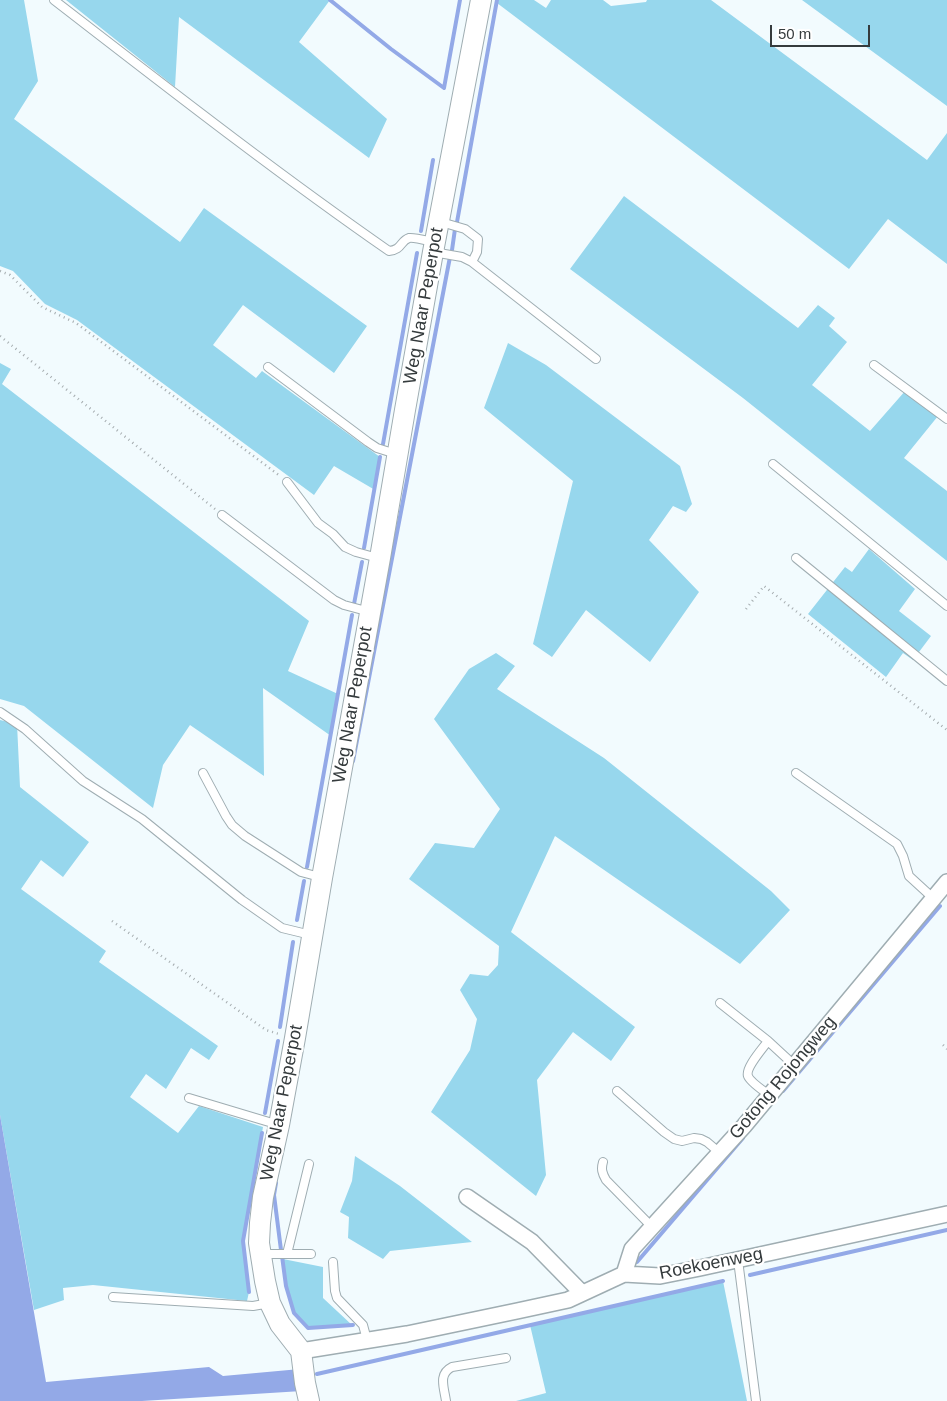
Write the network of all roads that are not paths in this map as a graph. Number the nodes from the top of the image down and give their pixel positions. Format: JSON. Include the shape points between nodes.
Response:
{"nodes":[{"id":1,"x":54,"y":0,"type":"edge"},
{"id":2,"x":481,"y":0,"type":"edge"},
{"id":3,"x":439,"y":222,"type":"junction"},
{"id":4,"x":434,"y":247,"type":"junction"},
{"id":5,"x":472,"y":262,"type":"junction"},
{"id":6,"x":596,"y":359,"type":"dead end"},
{"id":7,"x":874,"y":365,"type":"dead end"},
{"id":8,"x":268,"y":367,"type":"dead end"},
{"id":9,"x":947,"y":419,"type":"edge"},
{"id":10,"x":398,"y":454,"type":"junction"},
{"id":11,"x":773,"y":464,"type":"dead end"},
{"id":12,"x":287,"y":482,"type":"road end"},
{"id":13,"x":222,"y":515,"type":"road end"},
{"id":14,"x":380,"y":558,"type":"junction"},
{"id":15,"x":796,"y":558,"type":"dead end"},
{"id":16,"x":947,"y":606,"type":"edge"},
{"id":17,"x":370,"y":612,"type":"junction"},
{"id":18,"x":947,"y":681,"type":"edge"},
{"id":19,"x":0,"y":712,"type":"edge"},
{"id":20,"x":203,"y":772,"type":"dead end"},
{"id":21,"x":796,"y":773,"type":"dead end"},
{"id":22,"x":322,"y":878,"type":"junction"},
{"id":23,"x":941,"y":892,"type":"edge"},
{"id":24,"x":313,"y":936,"type":"junction"},
{"id":25,"x":720,"y":1003,"type":"dead end"},
{"id":26,"x":768,"y":1041,"type":"junction"},
{"id":27,"x":794,"y":1065,"type":"junction"},
{"id":28,"x":617,"y":1091,"type":"dead end"},
{"id":29,"x":769,"y":1095,"type":"junction"},
{"id":30,"x":189,"y":1098,"type":"dead end"},
{"id":31,"x":279,"y":1125,"type":"junction"},
{"id":32,"x":720,"y":1154,"type":"junction"},
{"id":33,"x":603,"y":1162,"type":"dead end"},
{"id":34,"x":309,"y":1164,"type":"dead end"},
{"id":35,"x":467,"y":1197,"type":"dead end"},
{"id":36,"x":947,"y":1214,"type":"edge"},
{"id":37,"x":652,"y":1227,"type":"junction"},
{"id":38,"x":261,"y":1254,"type":"junction"},
{"id":39,"x":286,"y":1254,"type":"junction"},
{"id":40,"x":311,"y":1254,"type":"dead end"},
{"id":41,"x":738,"y":1260,"type":"junction"},
{"id":42,"x":333,"y":1262,"type":"dead end"},
{"id":43,"x":624,"y":1274,"type":"junction"},
{"id":44,"x":582,"y":1293,"type":"junction"},
{"id":45,"x":113,"y":1297,"type":"dead end"},
{"id":46,"x":270,"y":1303,"type":"junction"},
{"id":47,"x":367,"y":1340,"type":"junction"},
{"id":48,"x":301,"y":1351,"type":"junction"},
{"id":49,"x":506,"y":1358,"type":"dead end"},
{"id":50,"x":309,"y":1401,"type":"edge"},
{"id":51,"x":446,"y":1401,"type":"edge"},
{"id":52,"x":756,"y":1401,"type":"edge"}],
"edges":[{"from":1,"to":4,"type":"lane","via":[[389,251],[398,249],[410,238]]},
{"from":2,"to":3,"type":"street","name":"Weg Naar Peperpot"},
{"from":3,"to":4,"type":"street","name":"Weg Naar Peperpot"},
{"from":3,"to":5,"type":"lane","via":[[465,229],[478,239]]},
{"from":4,"to":5,"type":"lane"},
{"from":4,"to":10,"type":"street","name":"Weg Naar Peperpot"},
{"from":5,"to":6,"type":"lane"},
{"from":7,"to":9,"type":"lane"},
{"from":8,"to":10,"type":"lane","via":[[377,448]]},
{"from":10,"to":14,"type":"street","name":"Weg Naar Peperpot"},
{"from":11,"to":16,"type":"lane"},
{"from":12,"to":14,"type":"lane","via":[[318,523],[345,547]]},
{"from":13,"to":17,"type":"lane","via":[[334,600]]},
{"from":14,"to":17,"type":"street","name":"Weg Naar Peperpot"},
{"from":15,"to":18,"type":"lane"},
{"from":17,"to":22,"type":"street","name":"Weg Naar Peperpot"},
{"from":19,"to":24,"type":"lane","via":[[25,729],[83,781],[142,819],[242,900],[282,928]]},
{"from":20,"to":22,"type":"lane","via":[[232,825],[301,872]]},
{"from":21,"to":23,"type":"lane","via":[[897,844],[909,876]]},
{"from":22,"to":24,"type":"street","name":"Weg Naar Peperpot"},
{"from":23,"to":27,"type":"street","name":"Gotong Rojongweg"},
{"from":24,"to":31,"type":"street","name":"Weg Naar Peperpot"},
{"from":25,"to":26,"type":"lane"},
{"from":26,"to":27,"type":"lane"},
{"from":26,"to":29,"type":"lane","via":[[747,1074]]},
{"from":27,"to":29,"type":"street","name":"Gotong Rojongweg"},
{"from":28,"to":32,"type":"lane","via":[[674,1139],[701,1139]]},
{"from":29,"to":32,"type":"street","name":"Gotong Rojongweg"},
{"from":30,"to":31,"type":"lane"},
{"from":31,"to":38,"type":"street","name":"Weg Naar Peperpot","via":[[263,1197]]},
{"from":32,"to":37,"type":"street","name":"Gotong Rojongweg"},
{"from":33,"to":37,"type":"lane","via":[[602,1174],[606,1180]]},
{"from":34,"to":39,"type":"lane"},
{"from":35,"to":44,"type":"street","via":[[532,1242]]},
{"from":36,"to":41,"type":"street","name":"Roekoenweg"},
{"from":37,"to":43,"type":"street","name":"Gotong Rojongweg","via":[[632,1249]]},
{"from":38,"to":39,"type":"lane"},
{"from":38,"to":46,"type":"street","name":"Weg Naar Peperpot"},
{"from":39,"to":40,"type":"lane"},
{"from":41,"to":43,"type":"street","name":"Roekoenweg","via":[[660,1276]]},
{"from":41,"to":52,"type":"lane"},
{"from":42,"to":47,"type":"lane","via":[[337,1298],[363,1325]]},
{"from":43,"to":44,"type":"street","name":"Roekoenweg"},
{"from":44,"to":47,"type":"street","name":"Roekoenweg","via":[[568,1300],[517,1312]]},
{"from":45,"to":46,"type":"lane","via":[[253,1306]]},
{"from":46,"to":48,"type":"street","name":"Weg Naar Peperpot","via":[[280,1324]]},
{"from":47,"to":48,"type":"street","name":"Roekoenweg"},
{"from":48,"to":50,"type":"street"},
{"from":49,"to":51,"type":"lane","via":[[447,1369],[443,1374]]}]}
